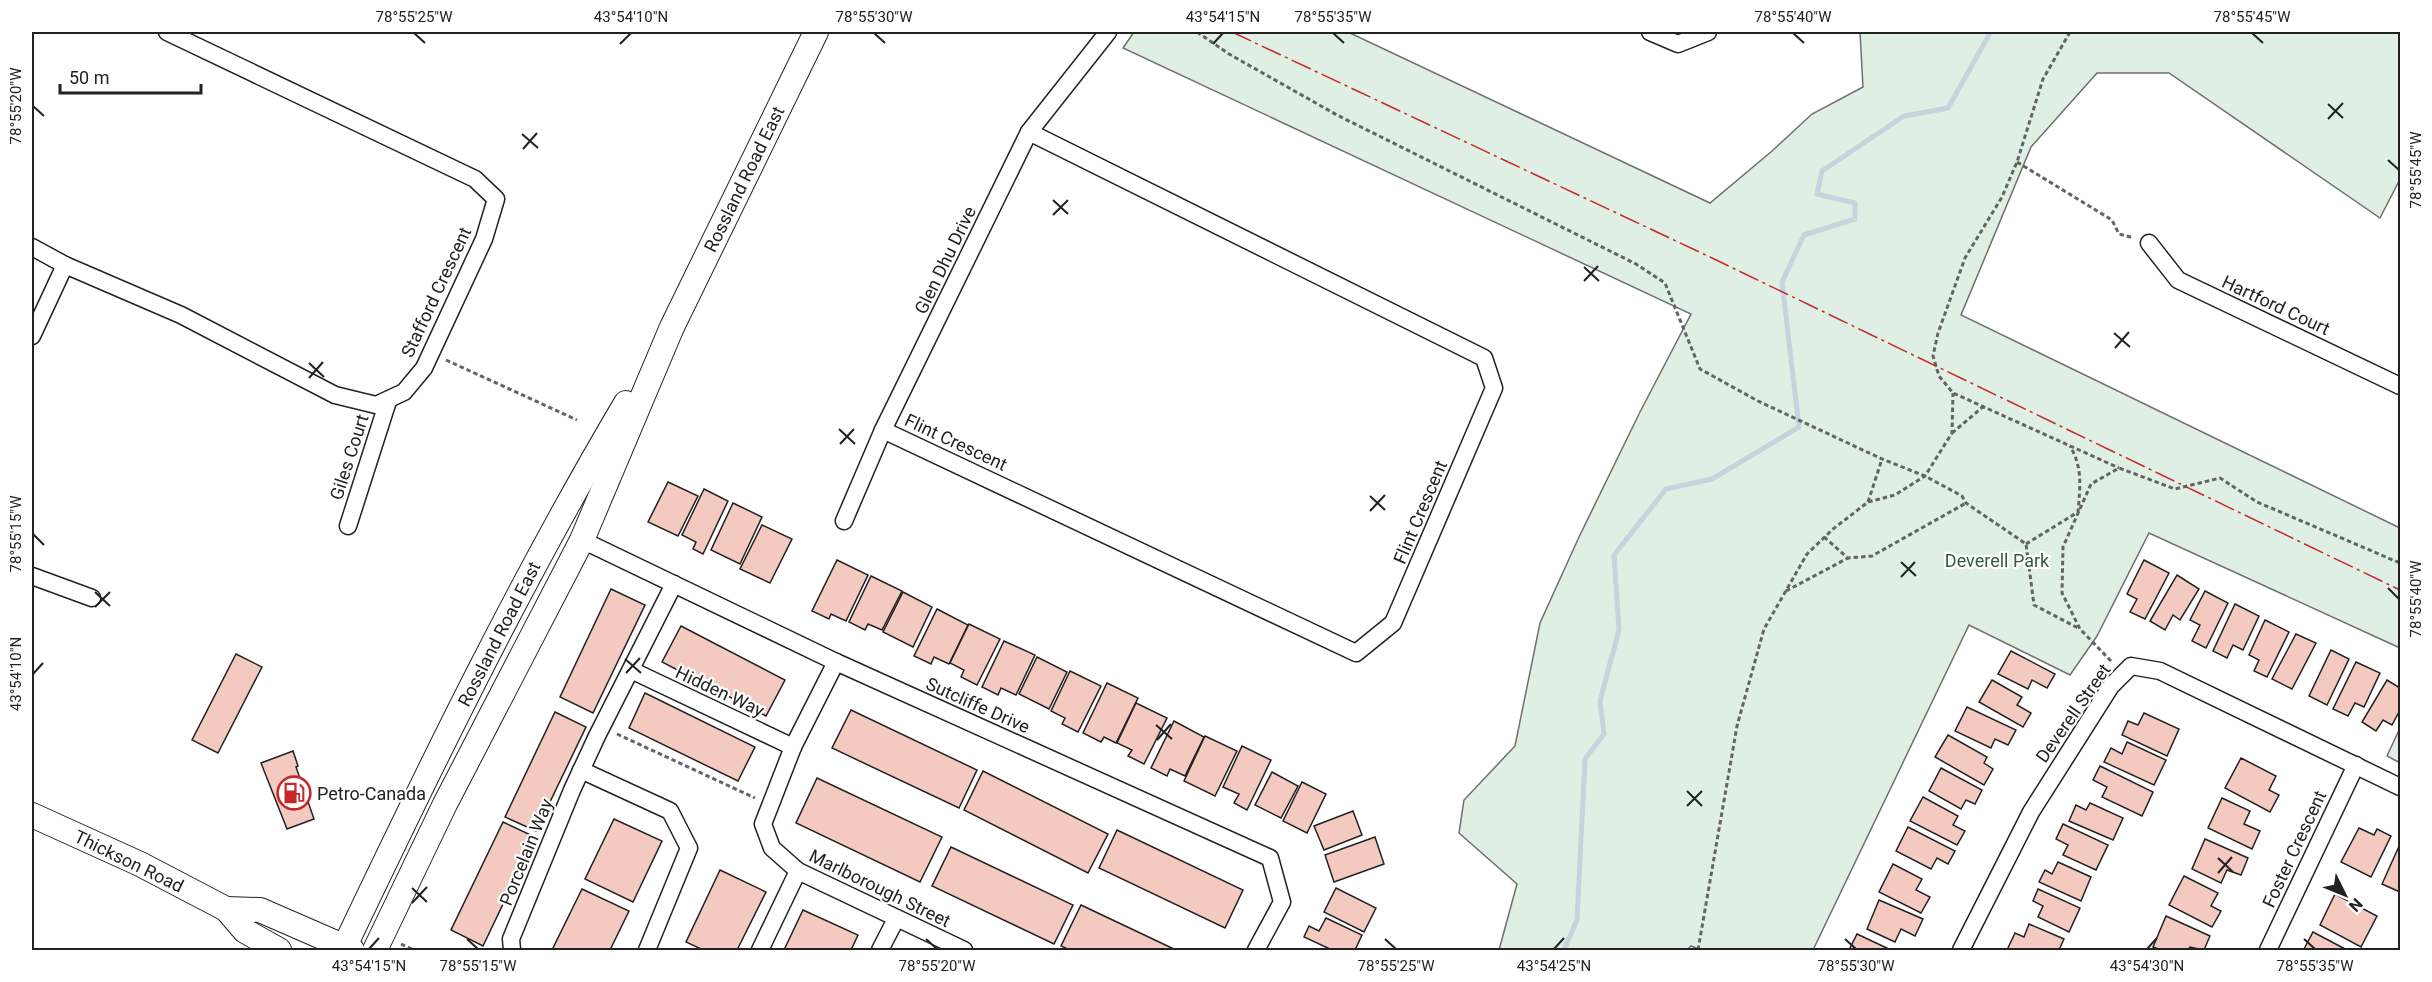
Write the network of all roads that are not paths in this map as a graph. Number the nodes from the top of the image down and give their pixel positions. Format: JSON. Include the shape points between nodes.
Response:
{"nodes":[{"id":1,"x":170,"y":32,"type":"edge"},
{"id":2,"x":816,"y":32,"type":"edge"},
{"id":3,"x":1108,"y":32,"type":"edge"},
{"id":4,"x":1650,"y":32,"type":"edge"},
{"id":5,"x":1708,"y":32,"type":"edge"},
{"id":6,"x":1029,"y":132,"type":"junction"},
{"id":7,"x":2149,"y":243,"type":"road end"},
{"id":8,"x":32,"y":247,"type":"edge"},
{"id":9,"x":65,"y":265,"type":"junction"},
{"id":10,"x":672,"y":327,"type":"junction"},
{"id":11,"x":32,"y":336,"type":"edge"},
{"id":12,"x":2400,"y":386,"type":"edge"},
{"id":13,"x":388,"y":400,"type":"junction"},
{"id":14,"x":883,"y":429,"type":"junction"},
{"id":15,"x":844,"y":521,"type":"dead end"},
{"id":16,"x":348,"y":526,"type":"dead end"},
{"id":17,"x":582,"y":540,"type":"junction"},
{"id":18,"x":32,"y":576,"type":"edge"},
{"id":19,"x":674,"y":584,"type":"junction"},
{"id":20,"x":92,"y":598,"type":"dead end"},
{"id":21,"x":836,"y":662,"type":"junction"},
{"id":22,"x":631,"y":670,"type":"junction"},
{"id":23,"x":793,"y":747,"type":"junction"},
{"id":24,"x":2356,"y":765,"type":"junction"},
{"id":25,"x":581,"y":770,"type":"junction"},
{"id":26,"x":2400,"y":787,"type":"edge"},
{"id":27,"x":32,"y":815,"type":"edge"},
{"id":28,"x":798,"y":871,"type":"junction"},
{"id":29,"x":226,"y":909,"type":"junction"},
{"id":30,"x":896,"y":919,"type":"junction"},
{"id":31,"x":346,"y":949,"type":"edge"},
{"id":32,"x":279,"y":951,"type":"edge"},
{"id":33,"x":375,"y":951,"type":"edge"},
{"id":34,"x":513,"y":951,"type":"edge"},
{"id":35,"x":647,"y":951,"type":"edge"},
{"id":36,"x":760,"y":951,"type":"edge"},
{"id":37,"x":880,"y":951,"type":"edge"},
{"id":38,"x":964,"y":951,"type":"edge"},
{"id":39,"x":1256,"y":951,"type":"edge"},
{"id":40,"x":1961,"y":951,"type":"edge"},
{"id":41,"x":2268,"y":951,"type":"edge"}],
"edges":[{"from":1,"to":13,"type":"street","name":"Stafford Crescent","via":[[476,179],[495,199],[484,239],[424,368],[404,392]]},
{"from":2,"to":10,"type":"main road","name":"Rossland Road East"},
{"from":3,"to":6,"type":"street","name":"Glen Dhu Drive"},
{"from":4,"to":5,"type":"street","via":[[1678,44]]},
{"from":6,"to":14,"type":"street","name":"Glen Dhu Drive"},
{"from":6,"to":14,"type":"street","name":"Flint Crescent","via":[[1484,358],[1494,388],[1393,623],[1356,653]]},
{"from":7,"to":12,"type":"street","name":"Hartford Court","via":[[2178,280]]},
{"from":8,"to":9,"type":"street"},
{"from":9,"to":11,"type":"street"},
{"from":9,"to":13,"type":"street","via":[[181,315],[334,395],[376,405]]},
{"from":10,"to":17,"type":"main road","name":"Rossland Road East"},
{"from":10,"to":31,"type":"main road","name":"Rossland Road East","via":[[554,527],[442,744]]},
{"from":13,"to":16,"type":"street","name":"Giles Court"},
{"from":14,"to":15,"type":"street","name":"Glen Dhu Drive"},
{"from":17,"to":19,"type":"street","name":"Sutcliffe Drive"},
{"from":17,"to":33,"type":"main road","name":"Rossland Road East","via":[[445,804]]},
{"from":18,"to":20,"type":"street"},
{"from":19,"to":21,"type":"street","name":"Sutcliffe Drive"},
{"from":19,"to":22,"type":"street","name":"Porcelain Way"},
{"from":21,"to":23,"type":"street","name":"Marlborough Street"},
{"from":21,"to":39,"type":"street","name":"Sutcliffe Drive","via":[[1270,858],[1282,902]]},
{"from":22,"to":23,"type":"street","name":"Hidden Way"},
{"from":22,"to":25,"type":"street","name":"Porcelain Way"},
{"from":23,"to":28,"type":"street","name":"Marlborough Street","via":[[763,824],[772,848]]},
{"from":24,"to":26,"type":"street","name":"Deverell Street"},
{"from":24,"to":40,"type":"street","name":"Deverell Street","via":[[2160,671],[2131,666],[2111,686],[2031,812]]},
{"from":24,"to":41,"type":"street","name":"Foster Crescent"},
{"from":25,"to":34,"type":"street","name":"Porcelain Way","via":[[511,939]]},
{"from":25,"to":35,"type":"street","via":[[670,811],[689,848]]},
{"from":27,"to":29,"type":"main road","name":"Thickson Road"},
{"from":28,"to":30,"type":"street","name":"Marlborough Street"},
{"from":28,"to":36,"type":"street"},
{"from":29,"to":31,"type":"main road","name":"Thickson Road","via":[[260,910]]},
{"from":29,"to":32,"type":"main road","name":"Thickson Road","via":[[245,931]]},
{"from":30,"to":37,"type":"street"},
{"from":30,"to":38,"type":"street","name":"Marlborough Street"}]}
